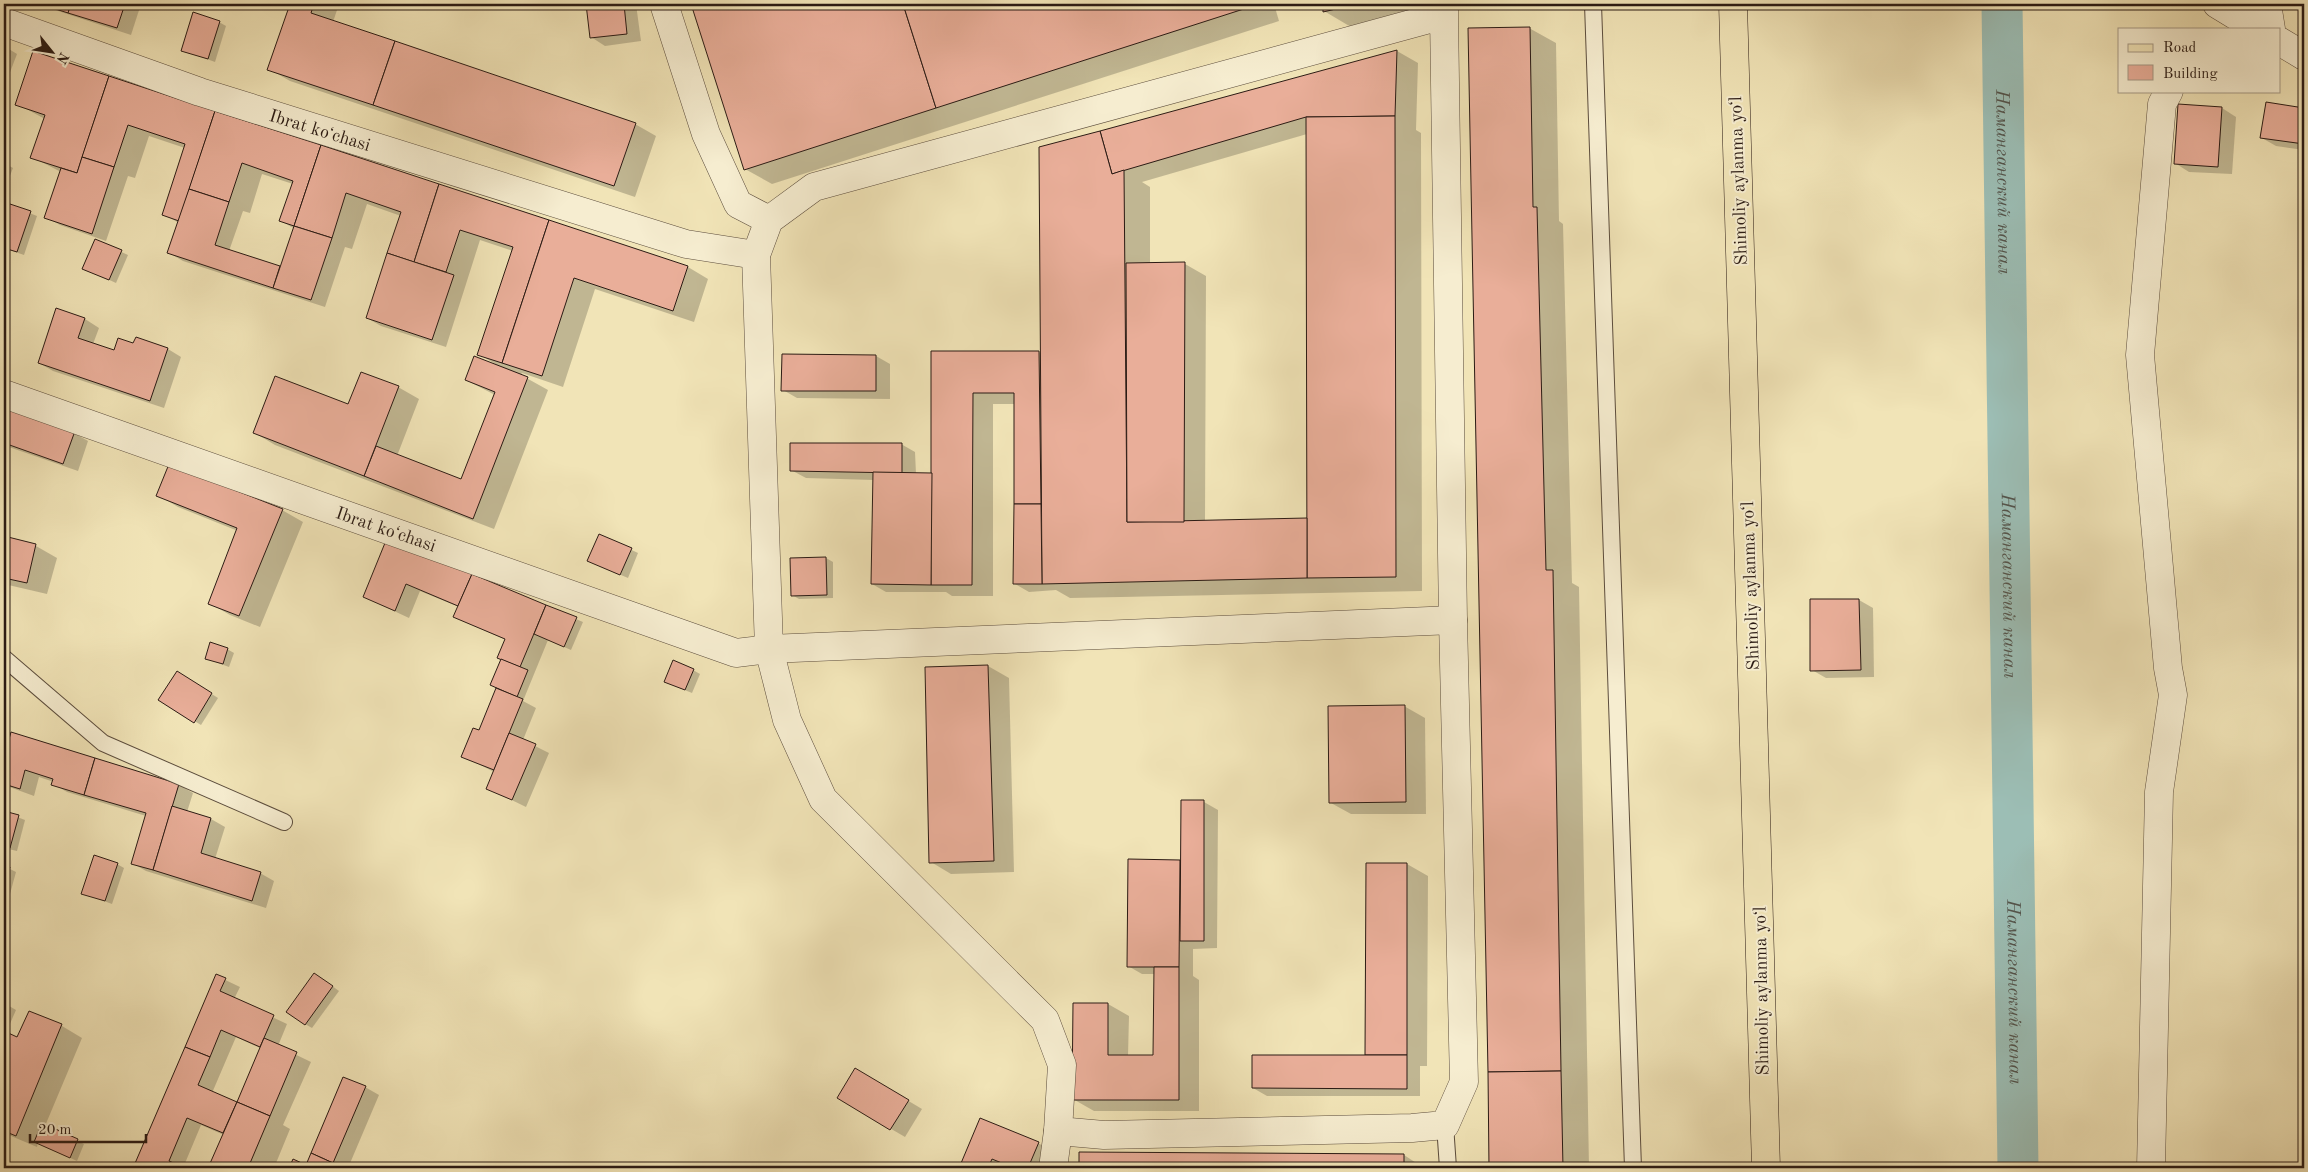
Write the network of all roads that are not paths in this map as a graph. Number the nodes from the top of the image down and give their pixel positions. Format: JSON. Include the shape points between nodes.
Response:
{"nodes":[{"id":1,"x":664,"y":4,"type":"edge"},
{"id":2,"x":1593,"y":4,"type":"edge"},
{"id":3,"x":1733,"y":4,"type":"edge"},
{"id":4,"x":2217,"y":4,"type":"edge"},
{"id":5,"x":2267,"y":4,"type":"edge"},
{"id":6,"x":1444,"y":9,"type":"edge"},
{"id":7,"x":4,"y":22,"type":"edge"},
{"id":8,"x":2256,"y":28,"type":"edge"},
{"id":9,"x":2271,"y":28,"type":"edge"},
{"id":10,"x":2280,"y":42,"type":"edge"},
{"id":11,"x":2304,"y":56,"type":"edge"},
{"id":12,"x":2168,"y":92,"type":"edge"},
{"id":13,"x":769,"y":220,"type":"junction"},
{"id":14,"x":756,"y":255,"type":"junction"},
{"id":15,"x":4,"y":394,"type":"edge"},
{"id":16,"x":1453,"y":620,"type":"junction"},
{"id":17,"x":769,"y":648,"type":"junction"},
{"id":18,"x":4,"y":658,"type":"edge"},
{"id":19,"x":284,"y":822,"type":"dead end"},
{"id":20,"x":1445,"y":1124,"type":"junction"},
{"id":21,"x":1058,"y":1131,"type":"junction"},
{"id":22,"x":1052,"y":1168,"type":"edge"},
{"id":23,"x":1448,"y":1168,"type":"edge"},
{"id":24,"x":1633,"y":1168,"type":"edge"},
{"id":25,"x":1766,"y":1168,"type":"edge"},
{"id":26,"x":2151,"y":1168,"type":"edge"}],
"edges":[{"from":1,"to":13,"type":"street","via":[[706,134],[738,204]]},
{"from":2,"to":24,"type":"lane"},
{"from":3,"to":25,"type":"main road","name":"Shimoliy aylanma yoʻl"},
{"from":4,"to":8,"type":"street"},
{"from":5,"to":9,"type":"street"},
{"from":6,"to":13,"type":"street","via":[[814,188]]},
{"from":6,"to":16,"type":"street"},
{"from":7,"to":14,"type":"street","name":"Ibrat koʻchasi","via":[[200,92],[686,244]]},
{"from":10,"to":11,"type":"street"},
{"from":12,"to":26,"type":"street","via":[[2162,104],[2140,355],[2168,668],[2174,695],[2158,792]]},
{"from":13,"to":14,"type":"street"},
{"from":14,"to":17,"type":"street"},
{"from":15,"to":17,"type":"street","name":"Ibrat koʻchasi","via":[[736,653]]},
{"from":16,"to":17,"type":"street","name":"Ibrat koʻchasi"},
{"from":16,"to":20,"type":"street","via":[[1464,1082]]},
{"from":17,"to":21,"type":"street","via":[[787,720],[823,799],[1045,1020],[1062,1065]]},
{"from":18,"to":19,"type":"lane","via":[[103,743]]},
{"from":20,"to":21,"type":"street","via":[[1412,1128],[1104,1136]]},
{"from":20,"to":23,"type":"lane"},
{"from":21,"to":22,"type":"street"}]}
